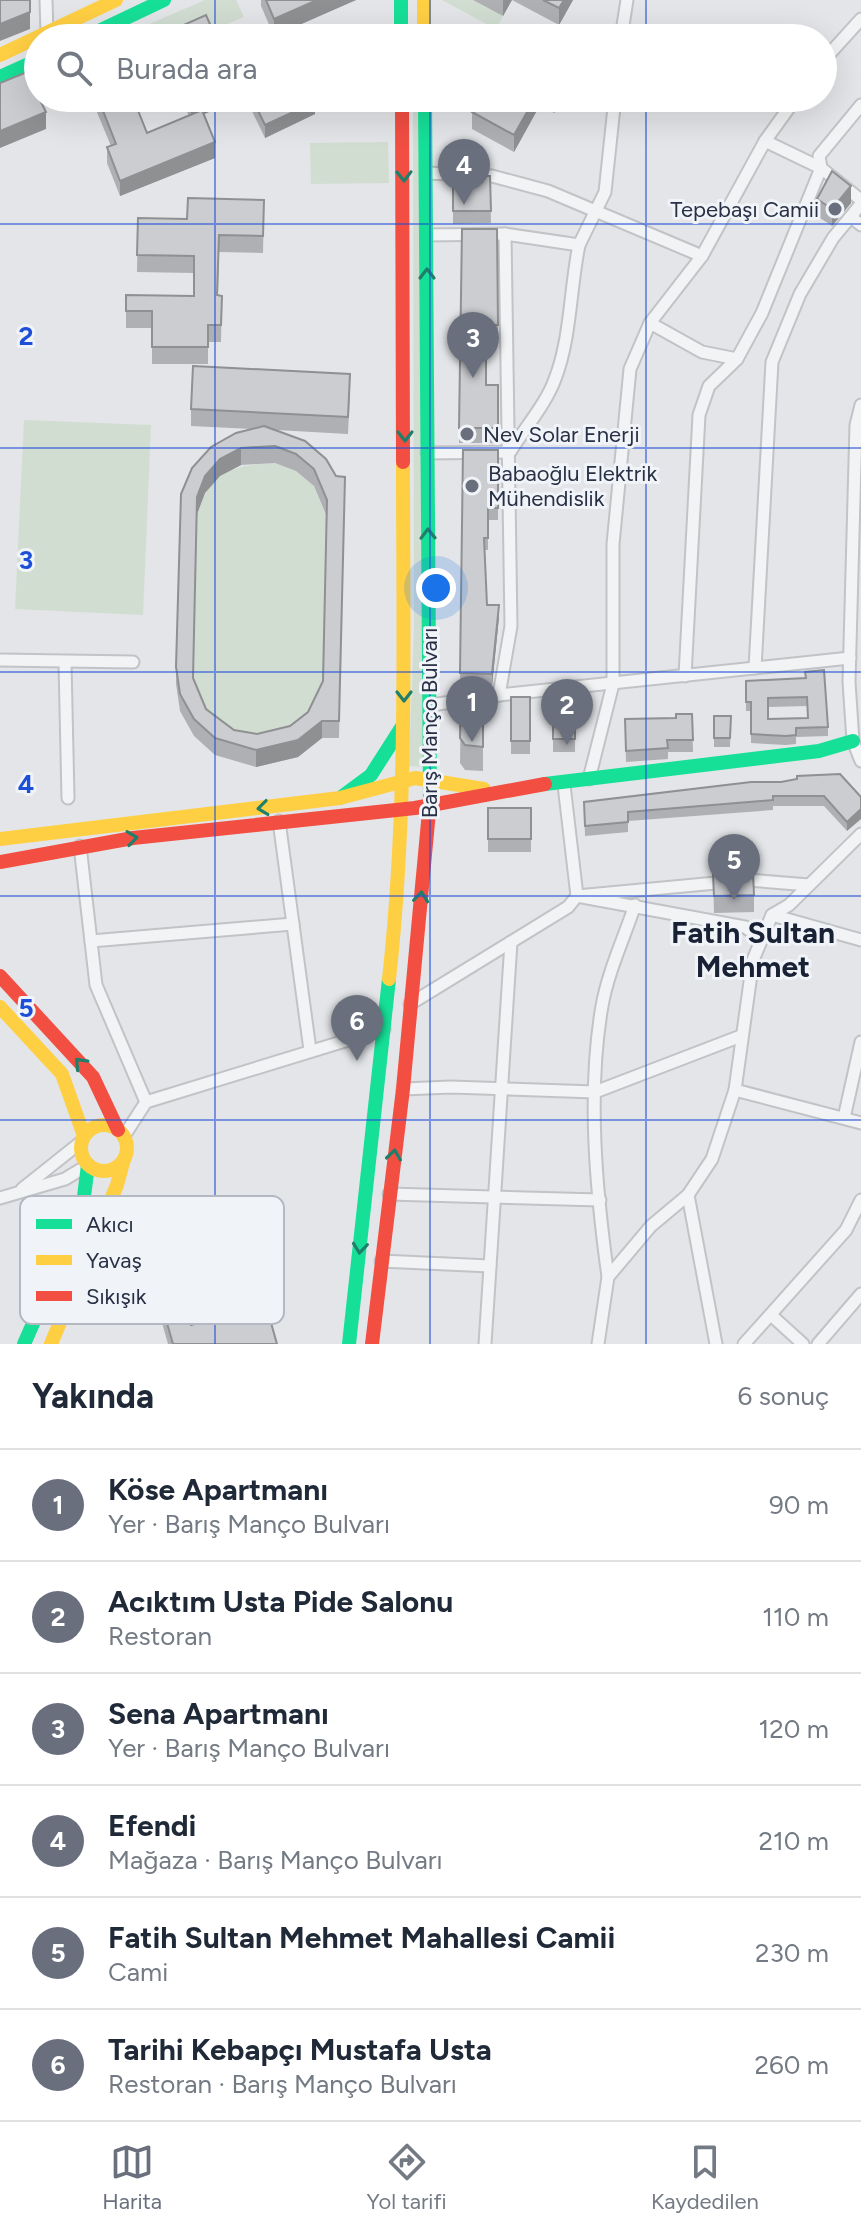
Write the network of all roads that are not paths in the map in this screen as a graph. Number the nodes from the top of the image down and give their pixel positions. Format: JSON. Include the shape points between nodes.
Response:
{"nodes":[{"id":1,"x":46,"y":0,"type":"edge"},
{"id":2,"x":116,"y":0,"type":"edge"},
{"id":3,"x":164,"y":0,"type":"edge"},
{"id":4,"x":401,"y":0,"type":"edge"},
{"id":5,"x":424,"y":0,"type":"edge"},
{"id":6,"x":627,"y":0,"type":"edge"},
{"id":7,"x":861,"y":19,"type":"edge"},
{"id":8,"x":47,"y":24,"type":"edge"},
{"id":9,"x":66,"y":24,"type":"edge"},
{"id":10,"x":113,"y":24,"type":"edge"},
{"id":11,"x":401,"y":24,"type":"edge"},
{"id":12,"x":424,"y":24,"type":"edge"},
{"id":13,"x":623,"y":24,"type":"edge"},
{"id":14,"x":24,"y":44,"type":"edge"},
{"id":15,"x":837,"y":46,"type":"edge"},
{"id":16,"x":0,"y":55,"type":"edge"},
{"id":17,"x":24,"y":66,"type":"edge"},
{"id":18,"x":0,"y":77,"type":"edge"},
{"id":19,"x":861,"y":105,"type":"edge"},
{"id":20,"x":402,"y":112,"type":"edge"},
{"id":21,"x":425,"y":112,"type":"edge"},
{"id":22,"x":614,"y":112,"type":"edge"},
{"id":23,"x":786,"y":112,"type":"edge"},
{"id":24,"x":765,"y":141,"type":"junction"},
{"id":25,"x":821,"y":168,"type":"junction"},
{"id":26,"x":427,"y":173,"type":"junction"},
{"id":27,"x":861,"y":202,"type":"edge"},
{"id":28,"x":596,"y":213,"type":"junction"},
{"id":29,"x":856,"y":221,"type":"edge"},
{"id":30,"x":505,"y":234,"type":"junction"},
{"id":31,"x":427,"y":235,"type":"junction"},
{"id":32,"x":579,"y":245,"type":"junction"},
{"id":33,"x":702,"y":256,"type":"junction"},
{"id":34,"x":650,"y":323,"type":"junction"},
{"id":35,"x":737,"y":359,"type":"junction"},
{"id":36,"x":861,"y":405,"type":"edge"},
{"id":37,"x":510,"y":452,"type":"junction"},
{"id":38,"x":427,"y":453,"type":"junction"},
{"id":39,"x":850,"y":658,"type":"junction"},
{"id":40,"x":0,"y":660,"type":"edge"},
{"id":41,"x":133,"y":662,"type":"dead end"},
{"id":42,"x":65,"y":663,"type":"junction"},
{"id":43,"x":755,"y":668,"type":"junction"},
{"id":44,"x":685,"y":676,"type":"junction"},
{"id":45,"x":613,"y":684,"type":"junction"},
{"id":46,"x":499,"y":695,"type":"junction"},
{"id":47,"x":431,"y":705,"type":"junction"},
{"id":48,"x":403,"y":725,"type":"junction"},
{"id":49,"x":853,"y":741,"type":"junction"},
{"id":50,"x":861,"y":761,"type":"edge"},
{"id":51,"x":589,"y":779,"type":"junction"},
{"id":52,"x":430,"y":780,"type":"junction"},
{"id":53,"x":399,"y":782,"type":"junction"},
{"id":54,"x":564,"y":785,"type":"junction"},
{"id":55,"x":500,"y":790,"type":"junction"},
{"id":56,"x":68,"y":798,"type":"dead end"},
{"id":57,"x":340,"y":798,"type":"junction"},
{"id":58,"x":430,"y":805,"type":"junction"},
{"id":59,"x":398,"y":808,"type":"junction"},
{"id":60,"x":279,"y":821,"type":"junction"},
{"id":61,"x":861,"y":834,"type":"edge"},
{"id":62,"x":0,"y":839,"type":"edge"},
{"id":63,"x":80,"y":846,"type":"junction"},
{"id":64,"x":0,"y":862,"type":"edge"},
{"id":65,"x":809,"y":885,"type":"junction"},
{"id":66,"x":577,"y":896,"type":"junction"},
{"id":67,"x":635,"y":905,"type":"junction"},
{"id":68,"x":772,"y":915,"type":"junction"},
{"id":69,"x":293,"y":924,"type":"junction"},
{"id":70,"x":762,"y":939,"type":"junction"},
{"id":71,"x":861,"y":940,"type":"edge"},
{"id":72,"x":91,"y":941,"type":"junction"},
{"id":73,"x":511,"y":942,"type":"junction"},
{"id":74,"x":0,"y":976,"type":"edge"},
{"id":75,"x":409,"y":1004,"type":"junction"},
{"id":76,"x":0,"y":1007,"type":"edge"},
{"id":77,"x":384,"y":1029,"type":"junction"},
{"id":78,"x":741,"y":1036,"type":"junction"},
{"id":79,"x":861,"y":1042,"type":"edge"},
{"id":80,"x":310,"y":1050,"type":"junction"},
{"id":81,"x":500,"y":1088,"type":"junction"},
{"id":82,"x":403,"y":1089,"type":"junction"},
{"id":83,"x":735,"y":1090,"type":"junction"},
{"id":84,"x":595,"y":1092,"type":"junction"},
{"id":85,"x":146,"y":1102,"type":"junction"},
{"id":86,"x":844,"y":1118,"type":"junction"},
{"id":87,"x":861,"y":1123,"type":"edge"},
{"id":88,"x":121,"y":1133,"type":"junction"},
{"id":89,"x":82,"y":1139,"type":"junction"},
{"id":90,"x":124,"y":1159,"type":"junction"},
{"id":91,"x":88,"y":1165,"type":"junction"},
{"id":92,"x":15,"y":1194,"type":"junction"},
{"id":93,"x":389,"y":1194,"type":"junction"},
{"id":94,"x":688,"y":1195,"type":"junction"},
{"id":95,"x":84,"y":1196,"type":"edge"},
{"id":96,"x":112,"y":1196,"type":"edge"},
{"id":97,"x":492,"y":1196,"type":"junction"},
{"id":98,"x":0,"y":1198,"type":"edge"},
{"id":99,"x":600,"y":1200,"type":"junction"},
{"id":100,"x":861,"y":1200,"type":"edge"},
{"id":101,"x":381,"y":1261,"type":"junction"},
{"id":102,"x":490,"y":1266,"type":"junction"},
{"id":103,"x":608,"y":1277,"type":"junction"},
{"id":104,"x":861,"y":1294,"type":"edge"},
{"id":105,"x":771,"y":1315,"type":"junction"},
{"id":106,"x":33,"y":1324,"type":"edge"},
{"id":107,"x":59,"y":1324,"type":"edge"},
{"id":108,"x":24,"y":1344,"type":"edge"},
{"id":109,"x":51,"y":1344,"type":"edge"},
{"id":110,"x":349,"y":1344,"type":"edge"},
{"id":111,"x":372,"y":1344,"type":"edge"},
{"id":112,"x":485,"y":1344,"type":"edge"},
{"id":113,"x":598,"y":1344,"type":"edge"},
{"id":114,"x":716,"y":1344,"type":"edge"},
{"id":115,"x":744,"y":1344,"type":"edge"},
{"id":116,"x":803,"y":1344,"type":"edge"},
{"id":117,"x":818,"y":1344,"type":"edge"}],
"edges":[{"from":1,"to":8,"type":"street"},
{"from":2,"to":9,"type":"main road"},
{"from":3,"to":10,"type":"main road"},
{"from":4,"to":11,"type":"main road"},
{"from":5,"to":12,"type":"main road"},
{"from":6,"to":13,"type":"street"},
{"from":7,"to":15,"type":"street"},
{"from":14,"to":16,"type":"main road"},
{"from":17,"to":18,"type":"main road"},
{"from":19,"to":25,"type":"street","via":[[819,156]]},
{"from":20,"to":48,"type":"main road","name":"Barış Manço Bulvarı","one_way":true},
{"from":21,"to":26,"type":"main road","name":"Barış Manço Bulvarı"},
{"from":22,"to":28,"type":"street","via":[[605,192]]},
{"from":23,"to":24,"type":"street"},
{"from":24,"to":25,"type":"street"},
{"from":24,"to":33,"type":"street"},
{"from":25,"to":27,"type":"street"},
{"from":25,"to":35,"type":"street","via":[[762,313]]},
{"from":26,"to":28,"type":"street","via":[[492,176],[548,191]]},
{"from":26,"to":31,"type":"main road","name":"Barış Manço Bulvarı"},
{"from":27,"to":29,"type":"street"},
{"from":28,"to":32,"type":"street"},
{"from":28,"to":33,"type":"street"},
{"from":29,"to":43,"type":"street","via":[[833,238],[800,294],[772,362]]},
{"from":30,"to":31,"type":"street"},
{"from":30,"to":32,"type":"street"},
{"from":30,"to":37,"type":"street"},
{"from":38,"to":31,"type":"main road","name":"Barış Manço Bulvarı","one_way":true},
{"from":32,"to":37,"type":"street","via":[[555,381]]},
{"from":33,"to":34,"type":"street"},
{"from":34,"to":35,"type":"street","via":[[702,352]]},
{"from":34,"to":45,"type":"street","via":[[630,369],[624,422],[613,544]]},
{"from":35,"to":44,"type":"street","via":[[709,386],[699,415]]},
{"from":36,"to":39,"type":"street","via":[[856,425]]},
{"from":37,"to":38,"type":"street"},
{"from":37,"to":46,"type":"street","via":[[511,626]]},
{"from":47,"to":38,"type":"main road","name":"Barış Manço Bulvarı","one_way":true},
{"from":39,"to":43,"type":"street"},
{"from":39,"to":49,"type":"street"},
{"from":40,"to":42,"type":"street"},
{"from":41,"to":42,"type":"street"},
{"from":42,"to":56,"type":"street"},
{"from":43,"to":44,"type":"street"},
{"from":44,"to":45,"type":"street"},
{"from":45,"to":46,"type":"street"},
{"from":45,"to":51,"type":"street"},
{"from":46,"to":47,"type":"street"},
{"from":47,"to":52,"type":"main road","name":"Barış Manço Bulvarı"},
{"from":48,"to":53,"type":"main road","name":"Barış Manço Bulvarı"},
{"from":48,"to":57,"type":"main road","via":[[371,775]]},
{"from":49,"to":50,"type":"street"},
{"from":49,"to":51,"type":"main road","via":[[819,751]]},
{"from":51,"to":54,"type":"main road"},
{"from":52,"to":53,"type":"main road"},
{"from":52,"to":55,"type":"main road"},
{"from":52,"to":58,"type":"main road","name":"Barış Manço Bulvarı"},
{"from":53,"to":57,"type":"main road"},
{"from":53,"to":59,"type":"main road","name":"Barış Manço Bulvarı"},
{"from":54,"to":55,"type":"main road"},
{"from":54,"to":66,"type":"street"},
{"from":55,"to":58,"type":"main road"},
{"from":57,"to":62,"type":"main road","one_way":true},
{"from":58,"to":59,"type":"main road"},
{"from":75,"to":58,"type":"main road","name":"Barış Manço Bulvarı","one_way":true},
{"from":59,"to":60,"type":"main road"},
{"from":59,"to":77,"type":"main road","name":"Barış Manço Bulvarı","via":[[396,919]]},
{"from":63,"to":60,"type":"main road","one_way":true},
{"from":60,"to":69,"type":"street"},
{"from":61,"to":65,"type":"street"},
{"from":63,"to":64,"type":"main road"},
{"from":63,"to":72,"type":"street"},
{"from":65,"to":66,"type":"street","via":[[748,880]]},
{"from":65,"to":68,"type":"street"},
{"from":66,"to":67,"type":"street"},
{"from":66,"to":73,"type":"street"},
{"from":67,"to":70,"type":"street","via":[[745,927]]},
{"from":67,"to":84,"type":"street","via":[[603,1004]]},
{"from":68,"to":70,"type":"street"},
{"from":68,"to":71,"type":"street"},
{"from":69,"to":72,"type":"street"},
{"from":69,"to":80,"type":"street"},
{"from":70,"to":78,"type":"street","via":[[753,960]]},
{"from":72,"to":85,"type":"street","via":[[96,985]]},
{"from":73,"to":75,"type":"street"},
{"from":73,"to":81,"type":"street"},
{"from":88,"to":74,"type":"main road","one_way":true,"via":[[93,1077]]},
{"from":75,"to":82,"type":"main road","name":"Barış Manço Bulvarı"},
{"from":76,"to":89,"type":"main road","via":[[62,1074]]},
{"from":77,"to":80,"type":"street"},
{"from":77,"to":110,"type":"main road","name":"Barış Manço Bulvarı","one_way":true},
{"from":78,"to":83,"type":"street"},
{"from":78,"to":84,"type":"street"},
{"from":79,"to":86,"type":"street"},
{"from":80,"to":85,"type":"street"},
{"from":81,"to":82,"type":"street"},
{"from":81,"to":84,"type":"street"},
{"from":81,"to":97,"type":"street"},
{"from":93,"to":82,"type":"main road","name":"Barış Manço Bulvarı","one_way":true},
{"from":83,"to":86,"type":"street"},
{"from":83,"to":94,"type":"street","via":[[712,1159]]},
{"from":84,"to":99,"type":"street"},
{"from":85,"to":88,"type":"street"},
{"from":86,"to":87,"type":"street"},
{"from":88,"to":89,"type":"main road","via":[[100,1125]]},
{"from":88,"to":90,"type":"main road"},
{"from":89,"to":91,"type":"main road","via":[[80,1150]]},
{"from":89,"to":92,"type":"street"},
{"from":90,"to":91,"type":"main road","via":[[103,1171]]},
{"from":90,"to":96,"type":"main road"},
{"from":91,"to":92,"type":"street","via":[[65,1179]]},
{"from":91,"to":95,"type":"main road"},
{"from":92,"to":98,"type":"street"},
{"from":93,"to":97,"type":"street"},
{"from":93,"to":101,"type":"main road","name":"Barış Manço Bulvarı"},
{"from":94,"to":103,"type":"street","via":[[651,1226]]},
{"from":94,"to":114,"type":"street"},
{"from":97,"to":99,"type":"street"},
{"from":97,"to":102,"type":"street"},
{"from":99,"to":103,"type":"street"},
{"from":100,"to":105,"type":"street","via":[[846,1230]]},
{"from":101,"to":102,"type":"street"},
{"from":101,"to":111,"type":"main road","name":"Barış Manço Bulvarı"},
{"from":102,"to":112,"type":"street"},
{"from":103,"to":113,"type":"street"},
{"from":104,"to":117,"type":"street"},
{"from":105,"to":115,"type":"street"},
{"from":105,"to":116,"type":"street"},
{"from":106,"to":108,"type":"main road"},
{"from":107,"to":109,"type":"main road"}]}
